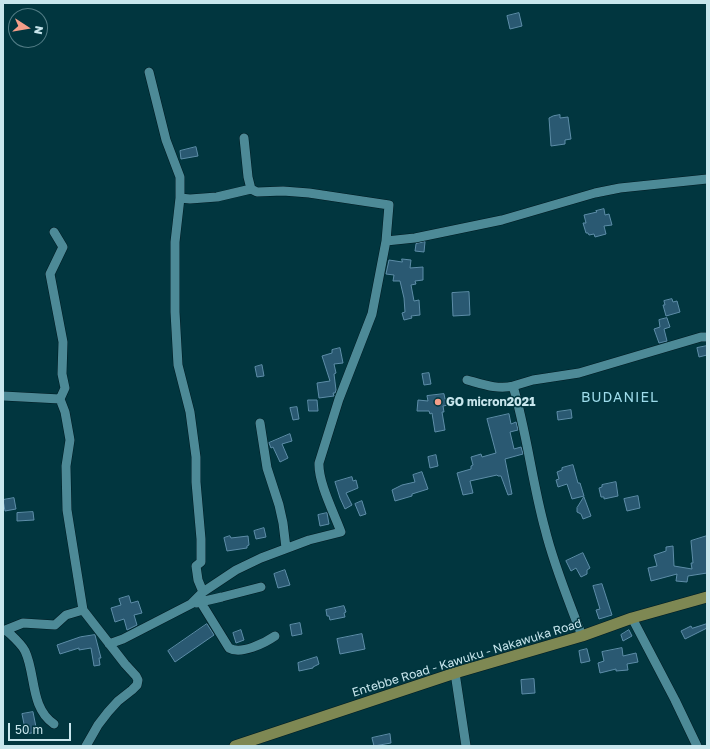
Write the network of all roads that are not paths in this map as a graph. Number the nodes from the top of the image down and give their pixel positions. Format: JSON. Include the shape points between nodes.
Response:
{"nodes":[{"id":1,"x":149,"y":72,"type":"dead end"},
{"id":2,"x":244,"y":138,"type":"dead end"},
{"id":3,"x":707,"y":179,"type":"edge"},
{"id":4,"x":251,"y":189,"type":"junction"},
{"id":5,"x":180,"y":198,"type":"junction"},
{"id":6,"x":54,"y":232,"type":"dead end"},
{"id":7,"x":386,"y":241,"type":"junction"},
{"id":8,"x":707,"y":337,"type":"edge"},
{"id":9,"x":467,"y":380,"type":"dead end"},
{"id":10,"x":513,"y":386,"type":"junction"},
{"id":11,"x":3,"y":396,"type":"edge"},
{"id":12,"x":60,"y":399,"type":"junction"},
{"id":13,"x":260,"y":423,"type":"dead end"},
{"id":14,"x":286,"y":548,"type":"junction"},
{"id":15,"x":261,"y":587,"type":"dead end"},
{"id":16,"x":203,"y":592,"type":"junction"},
{"id":17,"x":707,"y":597,"type":"edge"},
{"id":18,"x":200,"y":601,"type":"junction"},
{"id":19,"x":190,"y":604,"type":"junction"},
{"id":20,"x":83,"y":610,"type":"junction"},
{"id":21,"x":632,"y":618,"type":"junction"},
{"id":22,"x":4,"y":630,"type":"edge"},
{"id":23,"x":276,"y":636,"type":"dead end"},
{"id":24,"x":582,"y":636,"type":"junction"},
{"id":25,"x":109,"y":644,"type":"junction"},
{"id":26,"x":455,"y":673,"type":"junction"},
{"id":27,"x":54,"y":724,"type":"dead end"},
{"id":28,"x":86,"y":746,"type":"edge"},
{"id":29,"x":235,"y":746,"type":"edge"},
{"id":30,"x":466,"y":746,"type":"edge"},
{"id":31,"x":696,"y":746,"type":"edge"}],
"edges":[{"from":1,"to":5,"type":"street","via":[[166,140],[180,177]]},
{"from":2,"to":4,"type":"street"},
{"from":3,"to":7,"type":"street","via":[[596,193],[489,223],[415,238]]},
{"from":4,"to":5,"type":"street","via":[[217,197]]},
{"from":4,"to":7,"type":"street","via":[[257,192],[309,193],[389,205]]},
{"from":5,"to":16,"type":"street","via":[[175,242],[174,312],[178,365],[190,412],[196,457],[201,540],[201,562],[196,566]]},
{"from":6,"to":12,"type":"street","via":[[63,247],[50,274],[63,342],[62,374],[65,388]]},
{"from":7,"to":14,"type":"street","via":[[372,314],[341,394],[319,462],[321,479],[342,532]]},
{"from":8,"to":10,"type":"street","via":[[579,374],[532,380]]},
{"from":9,"to":10,"type":"street","via":[[495,387]]},
{"from":10,"to":24,"type":"street","via":[[522,416],[550,548]]},
{"from":11,"to":12,"type":"street"},
{"from":12,"to":20,"type":"street","via":[[70,440],[66,466],[67,510]]},
{"from":13,"to":14,"type":"street","via":[[267,468],[279,506]]},
{"from":14,"to":16,"type":"street","via":[[236,570]]},
{"from":15,"to":18,"type":"street"},
{"from":16,"to":19,"type":"street"},
{"from":17,"to":21,"type":"main road","name":"Entebbe Road - Kawuku - Nakawuka Road"},
{"from":18,"to":19,"type":"street"},
{"from":18,"to":23,"type":"street","via":[[229,648],[233,650],[238,651],[260,644]]},
{"from":19,"to":25,"type":"street"},
{"from":20,"to":22,"type":"street","via":[[66,615],[55,625],[23,622]]},
{"from":20,"to":25,"type":"street"},
{"from":21,"to":24,"type":"main road","name":"Entebbe Road - Kawuku - Nakawuka Road"},
{"from":21,"to":31,"type":"street"},
{"from":22,"to":27,"type":"street","via":[[24,648],[36,697],[46,719]]},
{"from":24,"to":26,"type":"main road","name":"Entebbe Road - Kawuku - Nakawuka Road"},
{"from":25,"to":28,"type":"street","via":[[136,676],[137,685],[108,712]]},
{"from":26,"to":29,"type":"main road","name":"Entebbe Road - Kawuku - Nakawuka Road"},
{"from":26,"to":30,"type":"street"}]}
